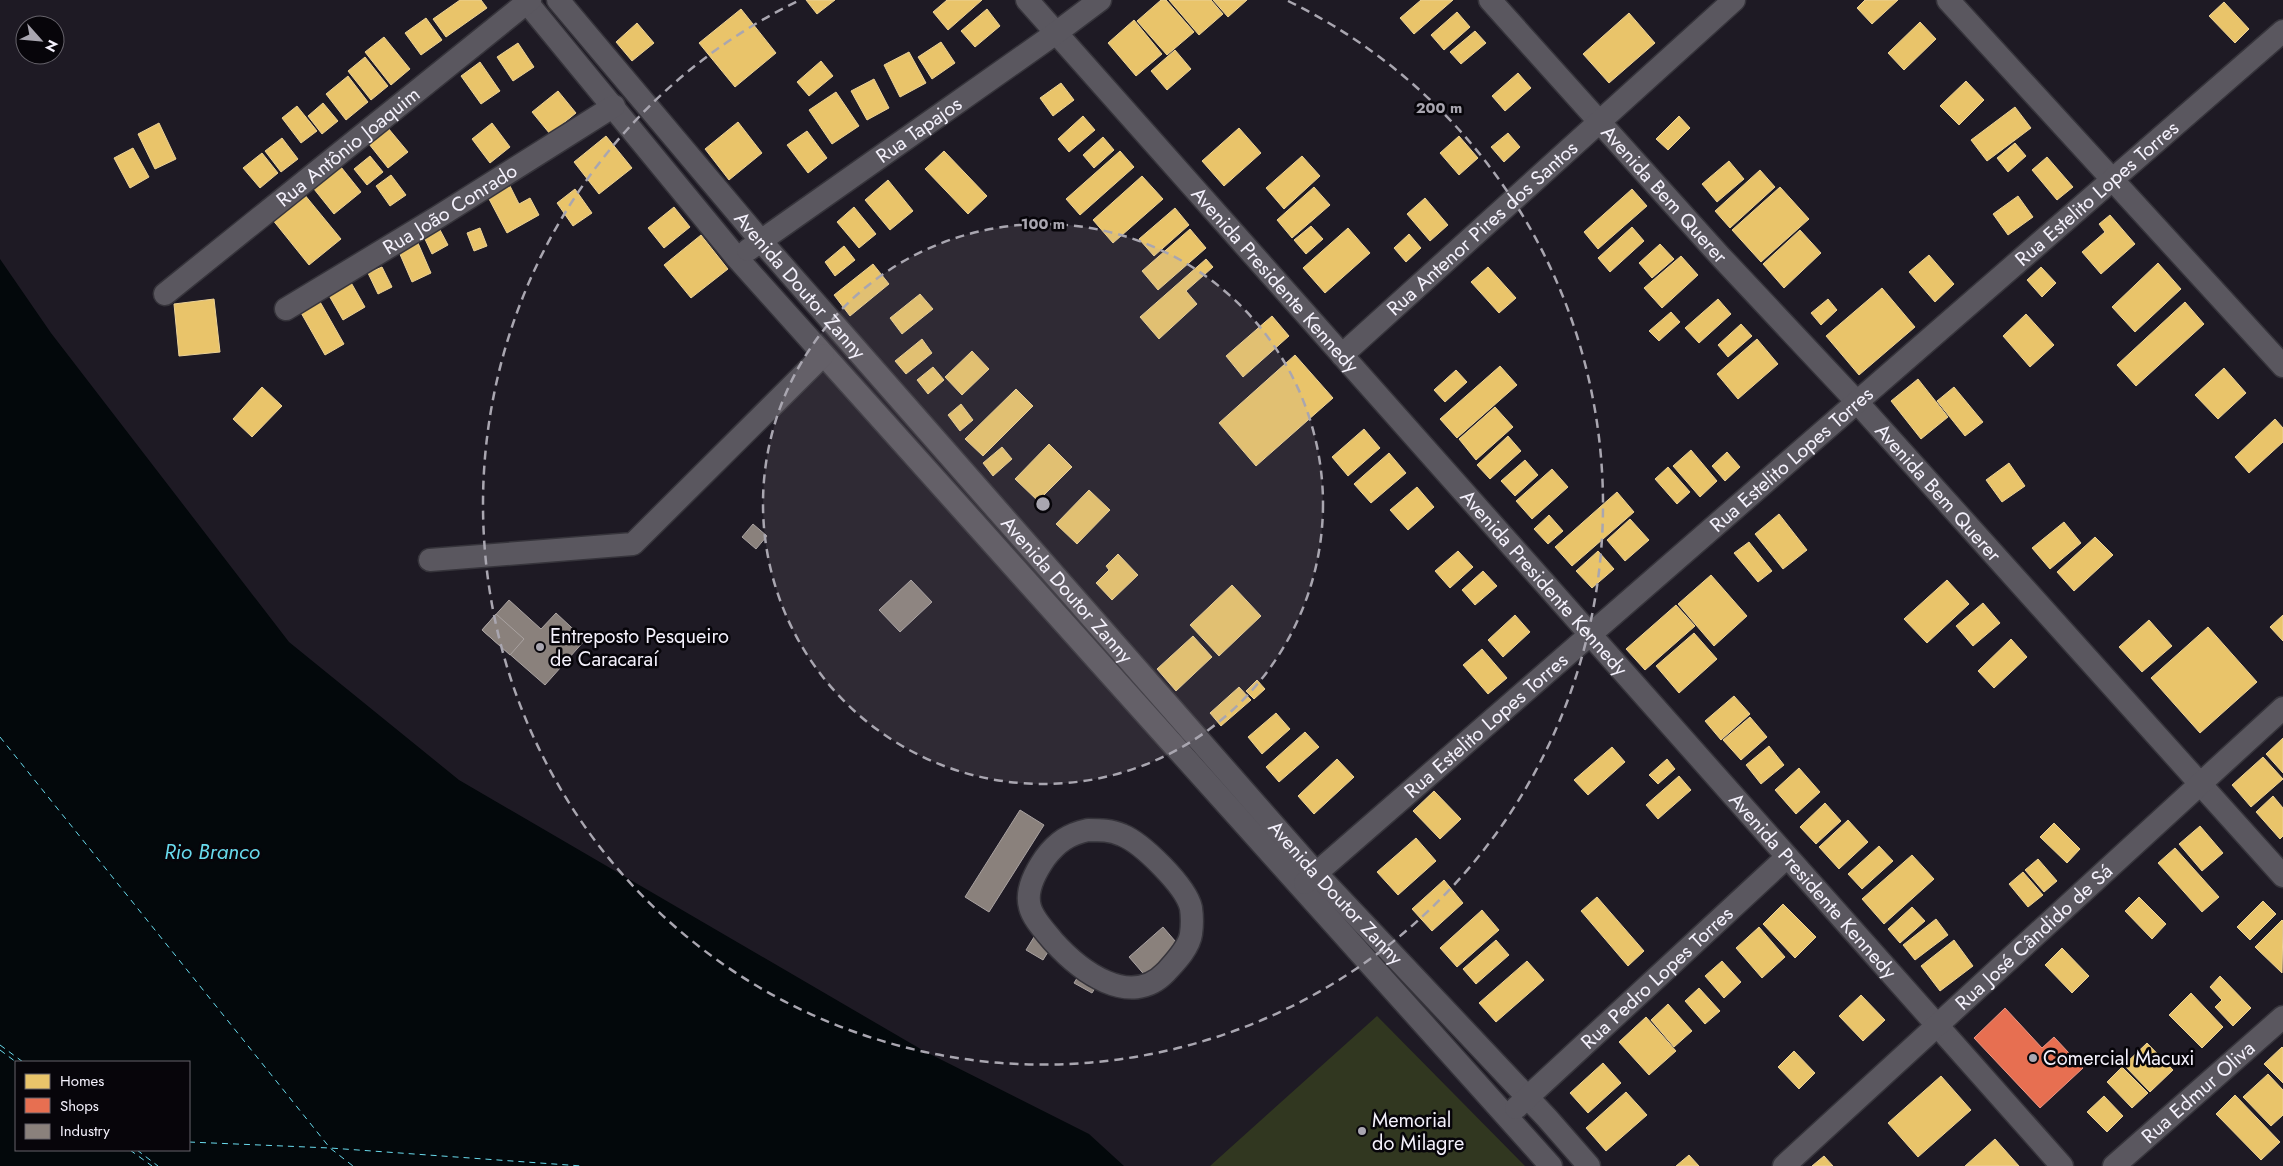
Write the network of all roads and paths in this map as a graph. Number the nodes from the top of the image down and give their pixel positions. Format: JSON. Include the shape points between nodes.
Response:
{"nodes":[{"id":1,"x":558,"y":0,"type":"edge"},
{"id":2,"x":1027,"y":0,"type":"edge"},
{"id":3,"x":1100,"y":0,"type":"edge"},
{"id":4,"x":1490,"y":0,"type":"edge"},
{"id":5,"x":1734,"y":0,"type":"edge"},
{"id":6,"x":1948,"y":0,"type":"edge"},
{"id":7,"x":527,"y":1,"type":"edge"},
{"id":8,"x":2283,"y":31,"type":"edge"},
{"id":9,"x":1056,"y":33,"type":"junction"},
{"id":10,"x":614,"y":106,"type":"junction"},
{"id":11,"x":1600,"y":122,"type":"junction"},
{"id":12,"x":2112,"y":180,"type":"junction"},
{"id":13,"x":761,"y":241,"type":"junction"},
{"id":14,"x":737,"y":258,"type":"junction"},
{"id":15,"x":165,"y":294,"type":"dead end"},
{"id":16,"x":286,"y":309,"type":"dead end"},
{"id":17,"x":823,"y":355,"type":"junction"},
{"id":18,"x":1342,"y":355,"type":"junction"},
{"id":19,"x":2283,"y":366,"type":"edge"},
{"id":20,"x":1857,"y":402,"type":"junction"},
{"id":21,"x":430,"y":560,"type":"dead end"},
{"id":22,"x":1590,"y":635,"type":"junction"},
{"id":23,"x":2283,"y":708,"type":"edge"},
{"id":24,"x":2199,"y":785,"type":"junction"},
{"id":25,"x":1138,"y":846,"type":"joint"},
{"id":26,"x":1787,"y":857,"type":"junction"},
{"id":27,"x":2283,"y":876,"type":"edge"},
{"id":28,"x":1309,"y":880,"type":"junction"},
{"id":29,"x":2283,"y":1017,"type":"edge"},
{"id":30,"x":1937,"y":1025,"type":"junction"},
{"id":31,"x":1527,"y":1097,"type":"junction"},
{"id":32,"x":1507,"y":1116,"type":"junction"},
{"id":33,"x":1551,"y":1166,"type":"edge"},
{"id":34,"x":1589,"y":1166,"type":"edge"},
{"id":35,"x":1784,"y":1166,"type":"edge"},
{"id":36,"x":2062,"y":1166,"type":"edge"},
{"id":37,"x":2114,"y":1166,"type":"edge"}],
"edges":[{"from":1,"to":13,"type":"street","name":"Avenida Doutor Zanny"},
{"from":2,"to":9,"type":"street","name":"Avenida Presidente Kennedy"},
{"from":3,"to":9,"type":"street","name":"Rua Tapajos"},
{"from":4,"to":11,"type":"street","name":"Avenida Bem Querer"},
{"from":5,"to":11,"type":"street","name":"Rua Antenor Pires dos Santos"},
{"from":6,"to":12,"type":"street"},
{"from":7,"to":10,"type":"street","name":"Avenida Doutor Zanny"},
{"from":7,"to":15,"type":"street","name":"Rua Antônio Joaquim"},
{"from":8,"to":12,"type":"street","name":"Rua Estelito Lopes Torres"},
{"from":9,"to":13,"type":"street","name":"Rua Tapajos"},
{"from":9,"to":18,"type":"street","name":"Avenida Presidente Kennedy"},
{"from":10,"to":14,"type":"street","name":"Avenida Doutor Zanny"},
{"from":10,"to":16,"type":"street","name":"Rua João Conrado"},
{"from":11,"to":18,"type":"street","name":"Rua Antenor Pires dos Santos"},
{"from":11,"to":20,"type":"street","name":"Avenida Bem Querer"},
{"from":12,"to":19,"type":"street"},
{"from":12,"to":20,"type":"street","name":"Rua Estelito Lopes Torres"},
{"from":13,"to":14,"type":"street","name":"Rua Tapajos"},
{"from":13,"to":28,"type":"street","name":"Avenida Doutor Zanny"},
{"from":14,"to":17,"type":"street","name":"Avenida Doutor Zanny"},
{"from":17,"to":21,"type":"street","via":[[633,544]]},
{"from":17,"to":28,"type":"street","name":"Avenida Doutor Zanny"},
{"from":18,"to":22,"type":"street","name":"Avenida Presidente Kennedy"},
{"from":20,"to":22,"type":"street","name":"Rua Estelito Lopes Torres"},
{"from":20,"to":24,"type":"street","name":"Avenida Bem Querer"},
{"from":22,"to":26,"type":"street","name":"Avenida Presidente Kennedy"},
{"from":22,"to":28,"type":"street","name":"Rua Estelito Lopes Torres"},
{"from":23,"to":24,"type":"street","name":"Rua José Cândido de Sá"},
{"from":24,"to":27,"type":"street","name":"Avenida Bem Querer"},
{"from":24,"to":30,"type":"street","name":"Rua José Cândido de Sá"},
{"from":25,"to":25,"type":"street","via":[[1122,835],[1105,830],[1075,833],[1060,840],[1036,870],[1030,890],[1030,907],[1040,926],[1069,958],[1090,974],[1123,987],[1146,985],[1160,978],[1176,961],[1191,936],[1191,908],[1183,891]]},
{"from":26,"to":30,"type":"street","name":"Avenida Presidente Kennedy"},
{"from":26,"to":31,"type":"street","name":"Rua Pedro Lopes Torres"},
{"from":28,"to":31,"type":"street","name":"Avenida Doutor Zanny"},
{"from":28,"to":32,"type":"street","name":"Avenida Doutor Zanny"},
{"from":29,"to":37,"type":"street","name":"Rua Edmur Oliva"},
{"from":30,"to":35,"type":"street","name":"Rua José Cândido de Sá"},
{"from":30,"to":36,"type":"street","name":"Avenida Presidente Kennedy"},
{"from":31,"to":32,"type":"street","name":"Rua Pedro Lopes Torres"},
{"from":31,"to":34,"type":"street","name":"Avenida Doutor Zanny"},
{"from":32,"to":33,"type":"street","name":"Avenida Doutor Zanny"}]}
